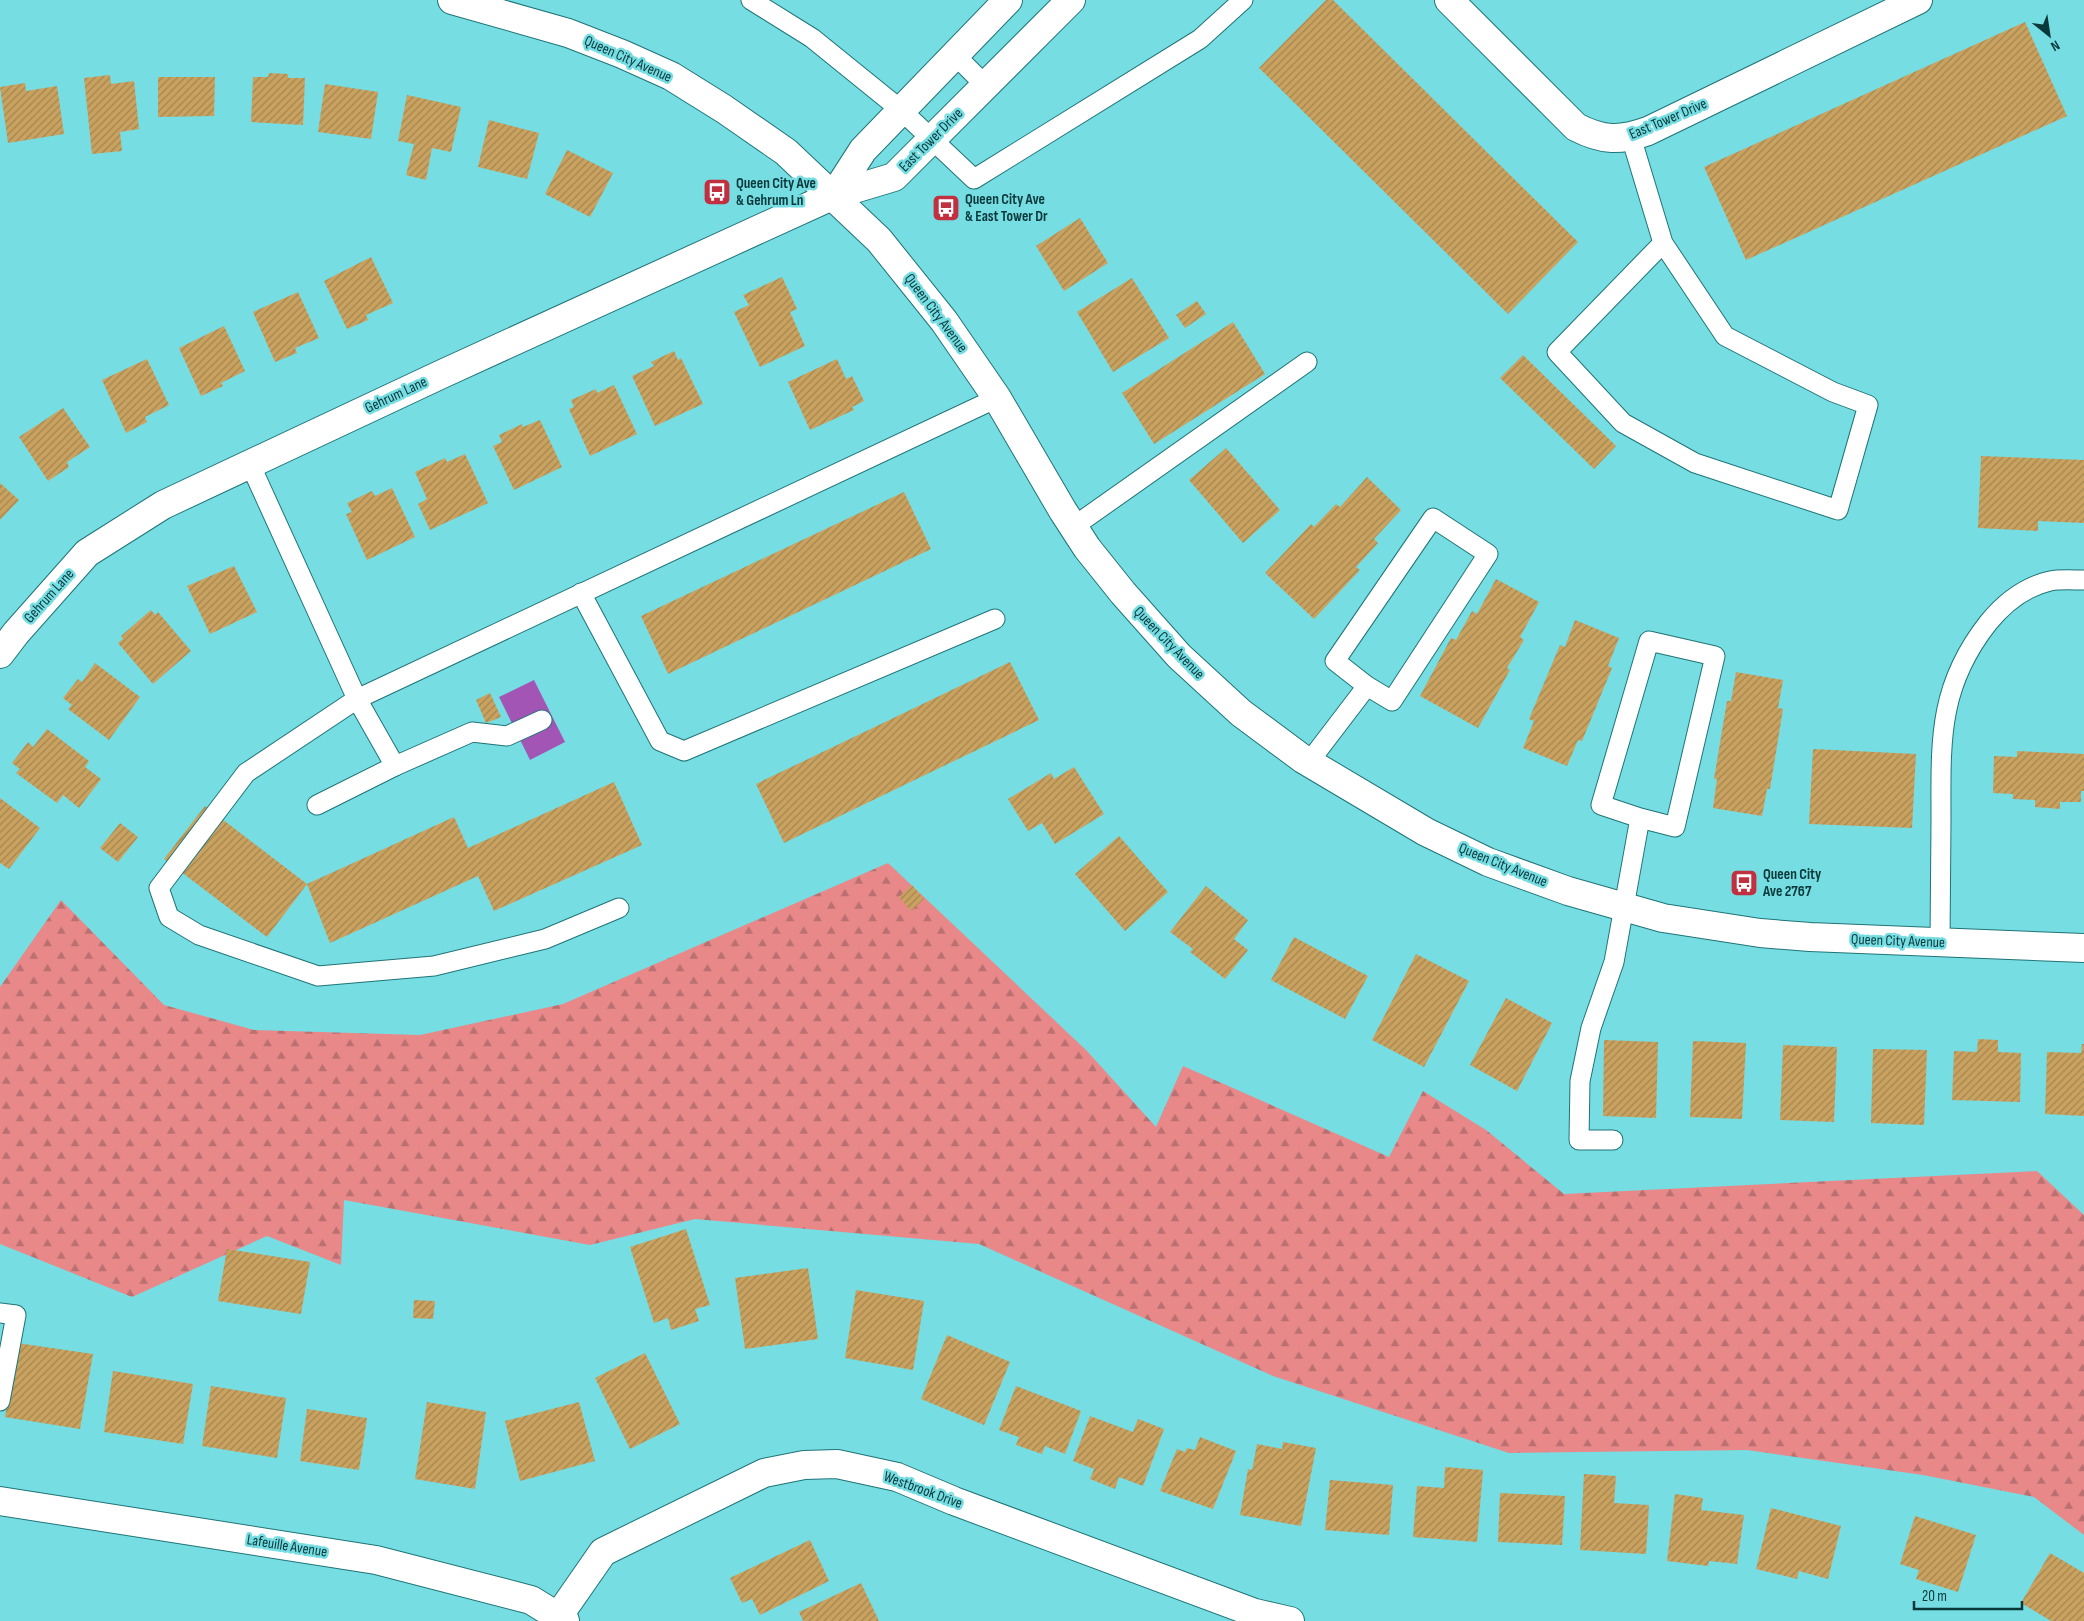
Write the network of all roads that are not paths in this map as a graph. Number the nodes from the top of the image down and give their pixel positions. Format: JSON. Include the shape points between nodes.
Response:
{"nodes":[{"id":1,"x":452,"y":0,"type":"edge"},
{"id":2,"x":751,"y":0,"type":"edge"},
{"id":3,"x":1008,"y":0,"type":"edge"},
{"id":4,"x":1071,"y":0,"type":"edge"},
{"id":5,"x":1243,"y":0,"type":"edge"},
{"id":6,"x":1449,"y":0,"type":"edge"},
{"id":7,"x":1918,"y":0,"type":"edge"},
{"id":8,"x":955,"y":55,"type":"junction"},
{"id":9,"x":986,"y":86,"type":"junction"},
{"id":10,"x":901,"y":110,"type":"junction"},
{"id":11,"x":1631,"y":137,"type":"junction"},
{"id":12,"x":932,"y":140,"type":"junction"},
{"id":13,"x":834,"y":195,"type":"junction"},
{"id":14,"x":1663,"y":244,"type":"junction"},
{"id":15,"x":1307,"y":362,"type":"dead end"},
{"id":16,"x":996,"y":398,"type":"junction"},
{"id":17,"x":250,"y":464,"type":"junction"},
{"id":18,"x":1073,"y":527,"type":"junction"},
{"id":19,"x":2084,"y":580,"type":"edge"},
{"id":20,"x":581,"y":593,"type":"junction"},
{"id":21,"x":995,"y":619,"type":"dead end"},
{"id":22,"x":0,"y":654,"type":"edge"},
{"id":23,"x":1367,"y":686,"type":"junction"},
{"id":24,"x":356,"y":699,"type":"junction"},
{"id":25,"x":542,"y":720,"type":"dead end"},
{"id":26,"x":1309,"y":762,"type":"junction"},
{"id":27,"x":395,"y":766,"type":"junction"},
{"id":28,"x":317,"y":805,"type":"dead end"},
{"id":29,"x":1640,"y":818,"type":"junction"},
{"id":30,"x":1623,"y":906,"type":"junction"},
{"id":31,"x":620,"y":908,"type":"dead end"},
{"id":32,"x":1940,"y":942,"type":"junction"},
{"id":33,"x":2084,"y":948,"type":"edge"},
{"id":34,"x":1613,"y":1140,"type":"dead end"},
{"id":35,"x":0,"y":1313,"type":"edge"},
{"id":36,"x":0,"y":1401,"type":"edge"},
{"id":37,"x":0,"y":1501,"type":"edge"},
{"id":38,"x":560,"y":1620,"type":"edge"},
{"id":39,"x":1290,"y":1621,"type":"edge"}],
"edges":[{"from":1,"to":13,"type":"street","name":"Queen City Avenue","via":[[568,33],[671,76],[786,152]]},
{"from":2,"to":10,"type":"lane","via":[[812,38]]},
{"from":3,"to":8,"type":"street"},
{"from":4,"to":9,"type":"street","name":"East Tower Drive"},
{"from":5,"to":12,"type":"lane","via":[[1200,39],[974,179]]},
{"from":6,"to":11,"type":"street","name":"East Tower Drive","via":[[1576,128],[1593,136]]},
{"from":7,"to":11,"type":"street","name":"East Tower Drive"},
{"from":8,"to":9,"type":"lane"},
{"from":8,"to":10,"type":"street"},
{"from":9,"to":12,"type":"street","name":"East Tower Drive"},
{"from":10,"to":12,"type":"lane"},
{"from":10,"to":13,"type":"street","via":[[863,150]]},
{"from":11,"to":14,"type":"lane"},
{"from":12,"to":13,"type":"street","name":"East Tower Drive","via":[[894,177]]},
{"from":13,"to":16,"type":"street","name":"Queen City Avenue","via":[[884,247],[944,321]]},
{"from":13,"to":17,"type":"street","name":"Gehrum Lane"},
{"from":14,"to":14,"type":"lane","via":[[1725,336],[1833,392],[1868,404],[1838,510],[1695,463],[1623,424],[1557,352]]},
{"from":15,"to":18,"type":"lane"},
{"from":16,"to":18,"type":"street","name":"Queen City Avenue"},
{"from":16,"to":20,"type":"lane"},
{"from":17,"to":22,"type":"street","name":"Gehrum Lane","via":[[163,504],[87,553]]},
{"from":17,"to":24,"type":"lane"},
{"from":18,"to":26,"type":"street","name":"Queen City Avenue","via":[[1123,593],[1179,656],[1241,713]]},
{"from":19,"to":32,"type":"lane","via":[[2051,581],[2020,592],[2000,608],[1979,634],[1957,672],[1946,711],[1941,751]]},
{"from":20,"to":21,"type":"lane","via":[[660,741],[684,751]]},
{"from":20,"to":24,"type":"lane"},
{"from":23,"to":23,"type":"lane","via":[[1335,661],[1433,518],[1488,554],[1392,701]]},
{"from":23,"to":26,"type":"lane"},
{"from":24,"to":27,"type":"lane"},
{"from":24,"to":31,"type":"lane","via":[[246,773],[159,888],[169,917],[199,935],[318,976],[434,966],[545,939]]},
{"from":25,"to":27,"type":"lane","via":[[507,736],[472,732]]},
{"from":26,"to":30,"type":"street","name":"Queen City Avenue","via":[[1426,832],[1488,862],[1568,891]]},
{"from":27,"to":28,"type":"lane"},
{"from":29,"to":29,"type":"lane","via":[[1601,805],[1649,641],[1715,656],[1675,827]]},
{"from":29,"to":30,"type":"lane"},
{"from":30,"to":32,"type":"street","name":"Queen City Avenue","via":[[1663,918],[1760,933]]},
{"from":30,"to":34,"type":"lane","via":[[1614,962],[1591,1028],[1580,1081],[1579,1140]]},
{"from":32,"to":33,"type":"street","name":"Queen City Avenue"},
{"from":35,"to":36,"type":"lane","via":[[16,1315]]},
{"from":37,"to":38,"type":"street","name":"Lafeuille Avenue","via":[[376,1560],[531,1600]]},
{"from":38,"to":39,"type":"street","name":"Westbrook Drive","via":[[604,1552],[764,1473],[804,1465],[837,1464],[897,1477],[1255,1612]]}]}
